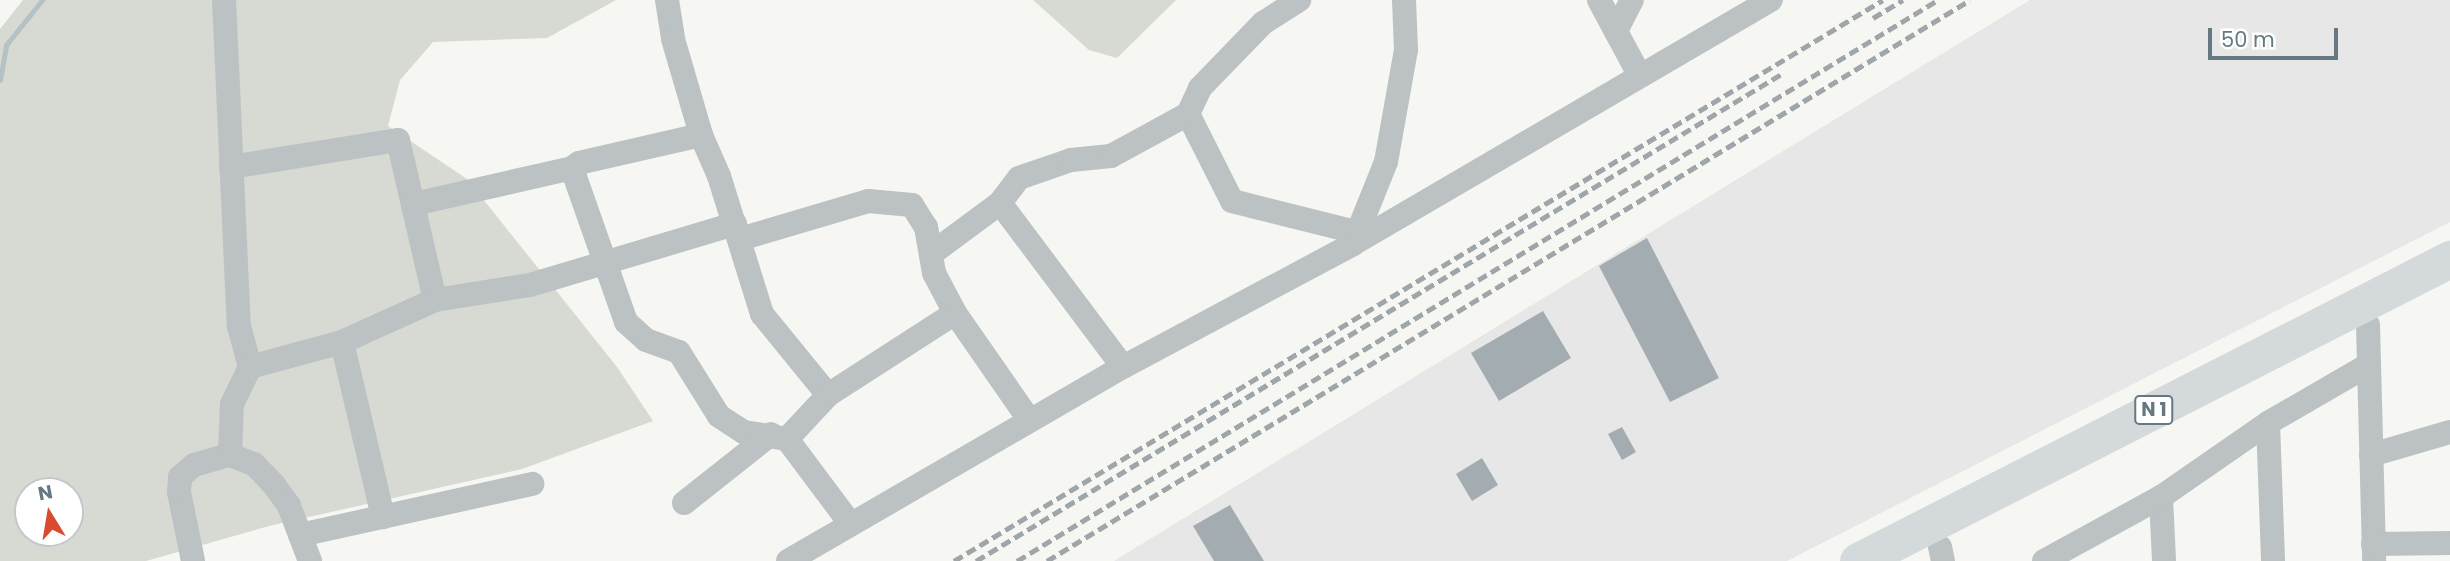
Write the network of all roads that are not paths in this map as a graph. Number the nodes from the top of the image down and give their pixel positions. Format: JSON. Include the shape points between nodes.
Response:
{"nodes":[{"id":1,"x":225,"y":0,"type":"edge"},
{"id":2,"x":667,"y":0,"type":"edge"},
{"id":3,"x":1299,"y":0,"type":"edge"},
{"id":4,"x":1405,"y":0,"type":"edge"},
{"id":5,"x":1599,"y":0,"type":"edge"},
{"id":6,"x":1632,"y":0,"type":"edge"},
{"id":7,"x":1771,"y":0,"type":"edge"},
{"id":8,"x":1616,"y":31,"type":"junction"},
{"id":9,"x":1640,"y":76,"type":"junction"},
{"id":10,"x":1188,"y":114,"type":"junction"},
{"id":11,"x":701,"y":135,"type":"junction"},
{"id":12,"x":231,"y":167,"type":"junction"},
{"id":13,"x":572,"y":168,"type":"junction"},
{"id":14,"x":1000,"y":203,"type":"junction"},
{"id":15,"x":414,"y":204,"type":"junction"},
{"id":16,"x":738,"y":232,"type":"junction"},
{"id":17,"x":1354,"y":238,"type":"junction"},
{"id":18,"x":932,"y":254,"type":"junction"},
{"id":19,"x":2450,"y":259,"type":"edge"},
{"id":20,"x":605,"y":262,"type":"junction"},
{"id":21,"x":2450,"y":284,"type":"edge"},
{"id":22,"x":435,"y":300,"type":"junction"},
{"id":23,"x":956,"y":313,"type":"junction"},
{"id":24,"x":2368,"y":325,"type":"junction"},
{"id":25,"x":342,"y":342,"type":"junction"},
{"id":26,"x":2368,"y":365,"type":"junction"},
{"id":27,"x":250,"y":367,"type":"junction"},
{"id":28,"x":1123,"y":367,"type":"junction"},
{"id":29,"x":828,"y":396,"type":"junction"},
{"id":30,"x":1030,"y":421,"type":"junction"},
{"id":31,"x":2268,"y":424,"type":"junction"},
{"id":32,"x":2450,"y":432,"type":"edge"},
{"id":33,"x":779,"y":437,"type":"junction"},
{"id":34,"x":230,"y":455,"type":"junction"},
{"id":35,"x":2371,"y":455,"type":"junction"},
{"id":36,"x":532,"y":484,"type":"dead end"},
{"id":37,"x":2161,"y":497,"type":"junction"},
{"id":38,"x":684,"y":503,"type":"dead end"},
{"id":39,"x":383,"y":517,"type":"junction"},
{"id":40,"x":849,"y":522,"type":"junction"},
{"id":41,"x":300,"y":535,"type":"junction"},
{"id":42,"x":2450,"y":543,"type":"edge"},
{"id":43,"x":2374,"y":553,"type":"edge"},
{"id":44,"x":1932,"y":556,"type":"edge"},
{"id":45,"x":193,"y":561,"type":"edge"},
{"id":46,"x":310,"y":561,"type":"edge"},
{"id":47,"x":788,"y":561,"type":"edge"},
{"id":48,"x":1858,"y":561,"type":"edge"},
{"id":49,"x":2044,"y":561,"type":"edge"},
{"id":50,"x":2164,"y":561,"type":"edge"},
{"id":51,"x":2273,"y":561,"type":"edge"}],
"edges":[{"from":1,"to":12,"type":"street"},
{"from":2,"to":11,"type":"street","via":[[673,39]]},
{"from":3,"to":10,"type":"street","via":[[1263,23],[1200,88]]},
{"from":4,"to":17,"type":"street","via":[[1406,50],[1386,162],[1377,193]]},
{"from":5,"to":8,"type":"street"},
{"from":6,"to":8,"type":"street"},
{"from":7,"to":9,"type":"street"},
{"from":8,"to":9,"type":"street"},
{"from":9,"to":17,"type":"street"},
{"from":10,"to":14,"type":"street","via":[[1111,156],[1071,160],[1019,178]]},
{"from":10,"to":17,"type":"street","via":[[1232,201]]},
{"from":11,"to":13,"type":"street"},
{"from":11,"to":16,"type":"street"},
{"from":12,"to":15,"type":"street","via":[[398,140]]},
{"from":12,"to":27,"type":"street","via":[[239,326]]},
{"from":13,"to":15,"type":"street"},
{"from":13,"to":20,"type":"street"},
{"from":14,"to":18,"type":"street"},
{"from":14,"to":28,"type":"street"},
{"from":15,"to":22,"type":"street"},
{"from":16,"to":18,"type":"street","via":[[868,201],[912,205],[926,227]]},
{"from":16,"to":20,"type":"street"},
{"from":16,"to":29,"type":"street","via":[[762,314]]},
{"from":17,"to":28,"type":"street"},
{"from":18,"to":23,"type":"street","via":[[934,273]]},
{"from":19,"to":48,"type":"highway","number":"N 1"},
{"from":20,"to":22,"type":"street","via":[[530,285]]},
{"from":20,"to":33,"type":"street","via":[[626,322],[646,340],[679,352],[719,416],[744,432]]},
{"from":21,"to":24,"type":"highway","number":"N 1"},
{"from":22,"to":25,"type":"street"},
{"from":23,"to":29,"type":"street"},
{"from":23,"to":30,"type":"street"},
{"from":24,"to":26,"type":"street"},
{"from":24,"to":44,"type":"highway","number":"N 1"},
{"from":25,"to":27,"type":"street"},
{"from":25,"to":39,"type":"street"},
{"from":26,"to":31,"type":"street"},
{"from":26,"to":35,"type":"street"},
{"from":27,"to":34,"type":"street","via":[[232,404]]},
{"from":28,"to":30,"type":"street"},
{"from":29,"to":33,"type":"street"},
{"from":30,"to":40,"type":"street"},
{"from":31,"to":37,"type":"street"},
{"from":31,"to":51,"type":"street"},
{"from":32,"to":35,"type":"street"},
{"from":33,"to":38,"type":"street"},
{"from":33,"to":40,"type":"street"},
{"from":34,"to":41,"type":"street","via":[[254,464],[274,485]]},
{"from":34,"to":45,"type":"street","via":[[194,465],[180,477]]},
{"from":35,"to":43,"type":"street"},
{"from":36,"to":39,"type":"street"},
{"from":37,"to":49,"type":"street"},
{"from":37,"to":50,"type":"street"},
{"from":39,"to":41,"type":"street"},
{"from":40,"to":47,"type":"street"},
{"from":41,"to":46,"type":"street"},
{"from":42,"to":43,"type":"street"}]}
